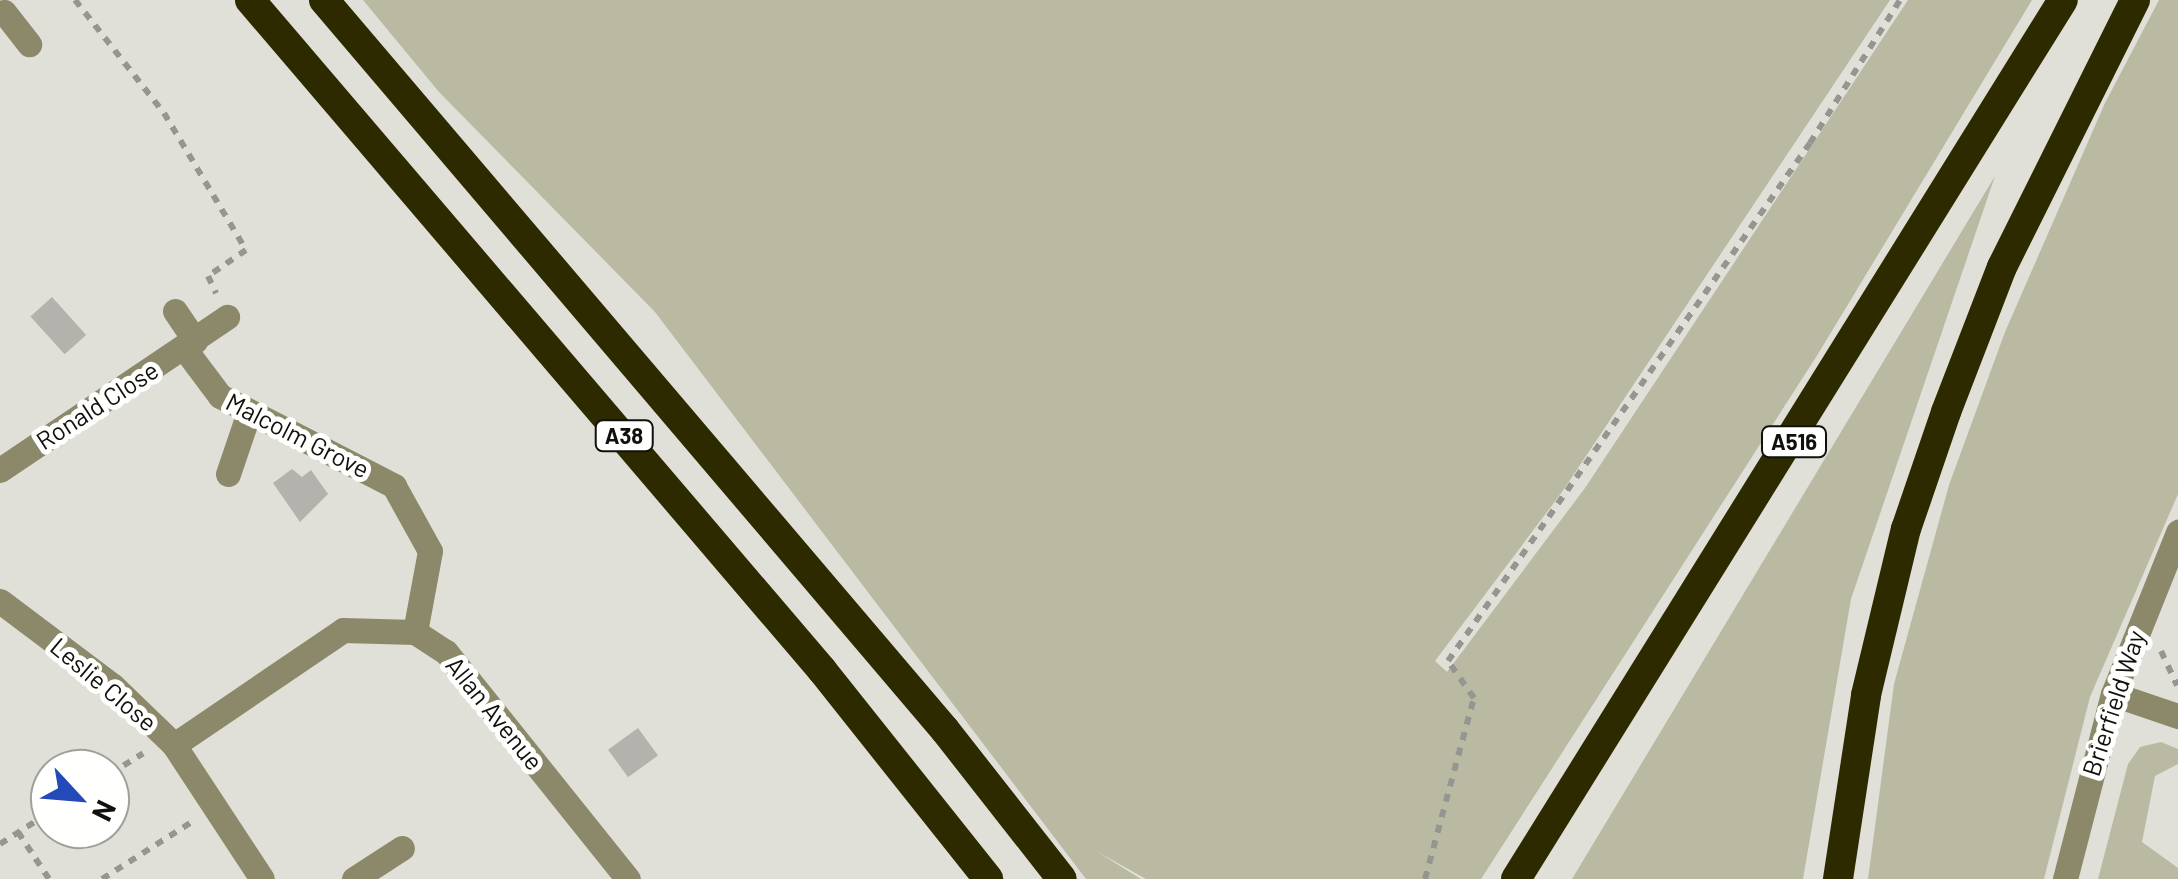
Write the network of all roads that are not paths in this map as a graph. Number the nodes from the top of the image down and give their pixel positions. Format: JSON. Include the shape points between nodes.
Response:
{"nodes":[{"id":1,"x":250,"y":0,"type":"edge"},
{"id":2,"x":324,"y":0,"type":"edge"},
{"id":3,"x":2062,"y":0,"type":"edge"},
{"id":4,"x":2135,"y":0,"type":"edge"},
{"id":5,"x":8,"y":9,"type":"edge"},
{"id":6,"x":29,"y":44,"type":"dead end"},
{"id":7,"x":175,"y":311,"type":"dead end"},
{"id":8,"x":227,"y":317,"type":"road end"},
{"id":9,"x":190,"y":345,"type":"junction"},
{"id":10,"x":249,"y":412,"type":"junction"},
{"id":11,"x":0,"y":470,"type":"edge"},
{"id":12,"x":228,"y":474,"type":"dead end"},
{"id":13,"x":2178,"y":532,"type":"edge"},
{"id":14,"x":0,"y":601,"type":"edge"},
{"id":15,"x":415,"y":632,"type":"junction"},
{"id":16,"x":2112,"y":694,"type":"junction"},
{"id":17,"x":2178,"y":716,"type":"edge"},
{"id":18,"x":174,"y":745,"type":"junction"},
{"id":19,"x":402,"y":848,"type":"dead end"},
{"id":20,"x":262,"y":879,"type":"edge"},
{"id":21,"x":354,"y":879,"type":"edge"},
{"id":22,"x":628,"y":879,"type":"edge"},
{"id":23,"x":988,"y":879,"type":"edge"},
{"id":24,"x":1062,"y":879,"type":"edge"},
{"id":25,"x":1516,"y":879,"type":"edge"},
{"id":26,"x":1838,"y":879,"type":"edge"},
{"id":27,"x":2065,"y":879,"type":"edge"}],
"edges":[{"from":1,"to":23,"type":"highway","number":"A38","via":[[810,655]]},
{"from":2,"to":24,"type":"highway","number":"A38","via":[[932,715]]},
{"from":3,"to":25,"type":"highway","number":"A516"},
{"from":4,"to":26,"type":"highway","via":[[2010,250],[1906,529],[1866,695]]},
{"from":5,"to":6,"type":"street"},
{"from":7,"to":9,"type":"street"},
{"from":8,"to":9,"type":"street","name":"Ronald Close"},
{"from":9,"to":10,"type":"street","name":"Malcolm Grove","via":[[220,396]]},
{"from":9,"to":11,"type":"street","name":"Ronald Close"},
{"from":10,"to":12,"type":"street"},
{"from":10,"to":15,"type":"street","name":"Malcolm Grove","via":[[394,486],[430,551]]},
{"from":13,"to":16,"type":"street","name":"Brierfield Way"},
{"from":14,"to":18,"type":"street","name":"Leslie Close","via":[[114,686]]},
{"from":15,"to":18,"type":"street","via":[[343,630]]},
{"from":15,"to":22,"type":"street","name":"Allan Avenue","via":[[446,652]]},
{"from":16,"to":17,"type":"street"},
{"from":16,"to":27,"type":"street","name":"Brierfield Way"},
{"from":18,"to":20,"type":"street","name":"Leslie Close"},
{"from":19,"to":21,"type":"street"}]}
